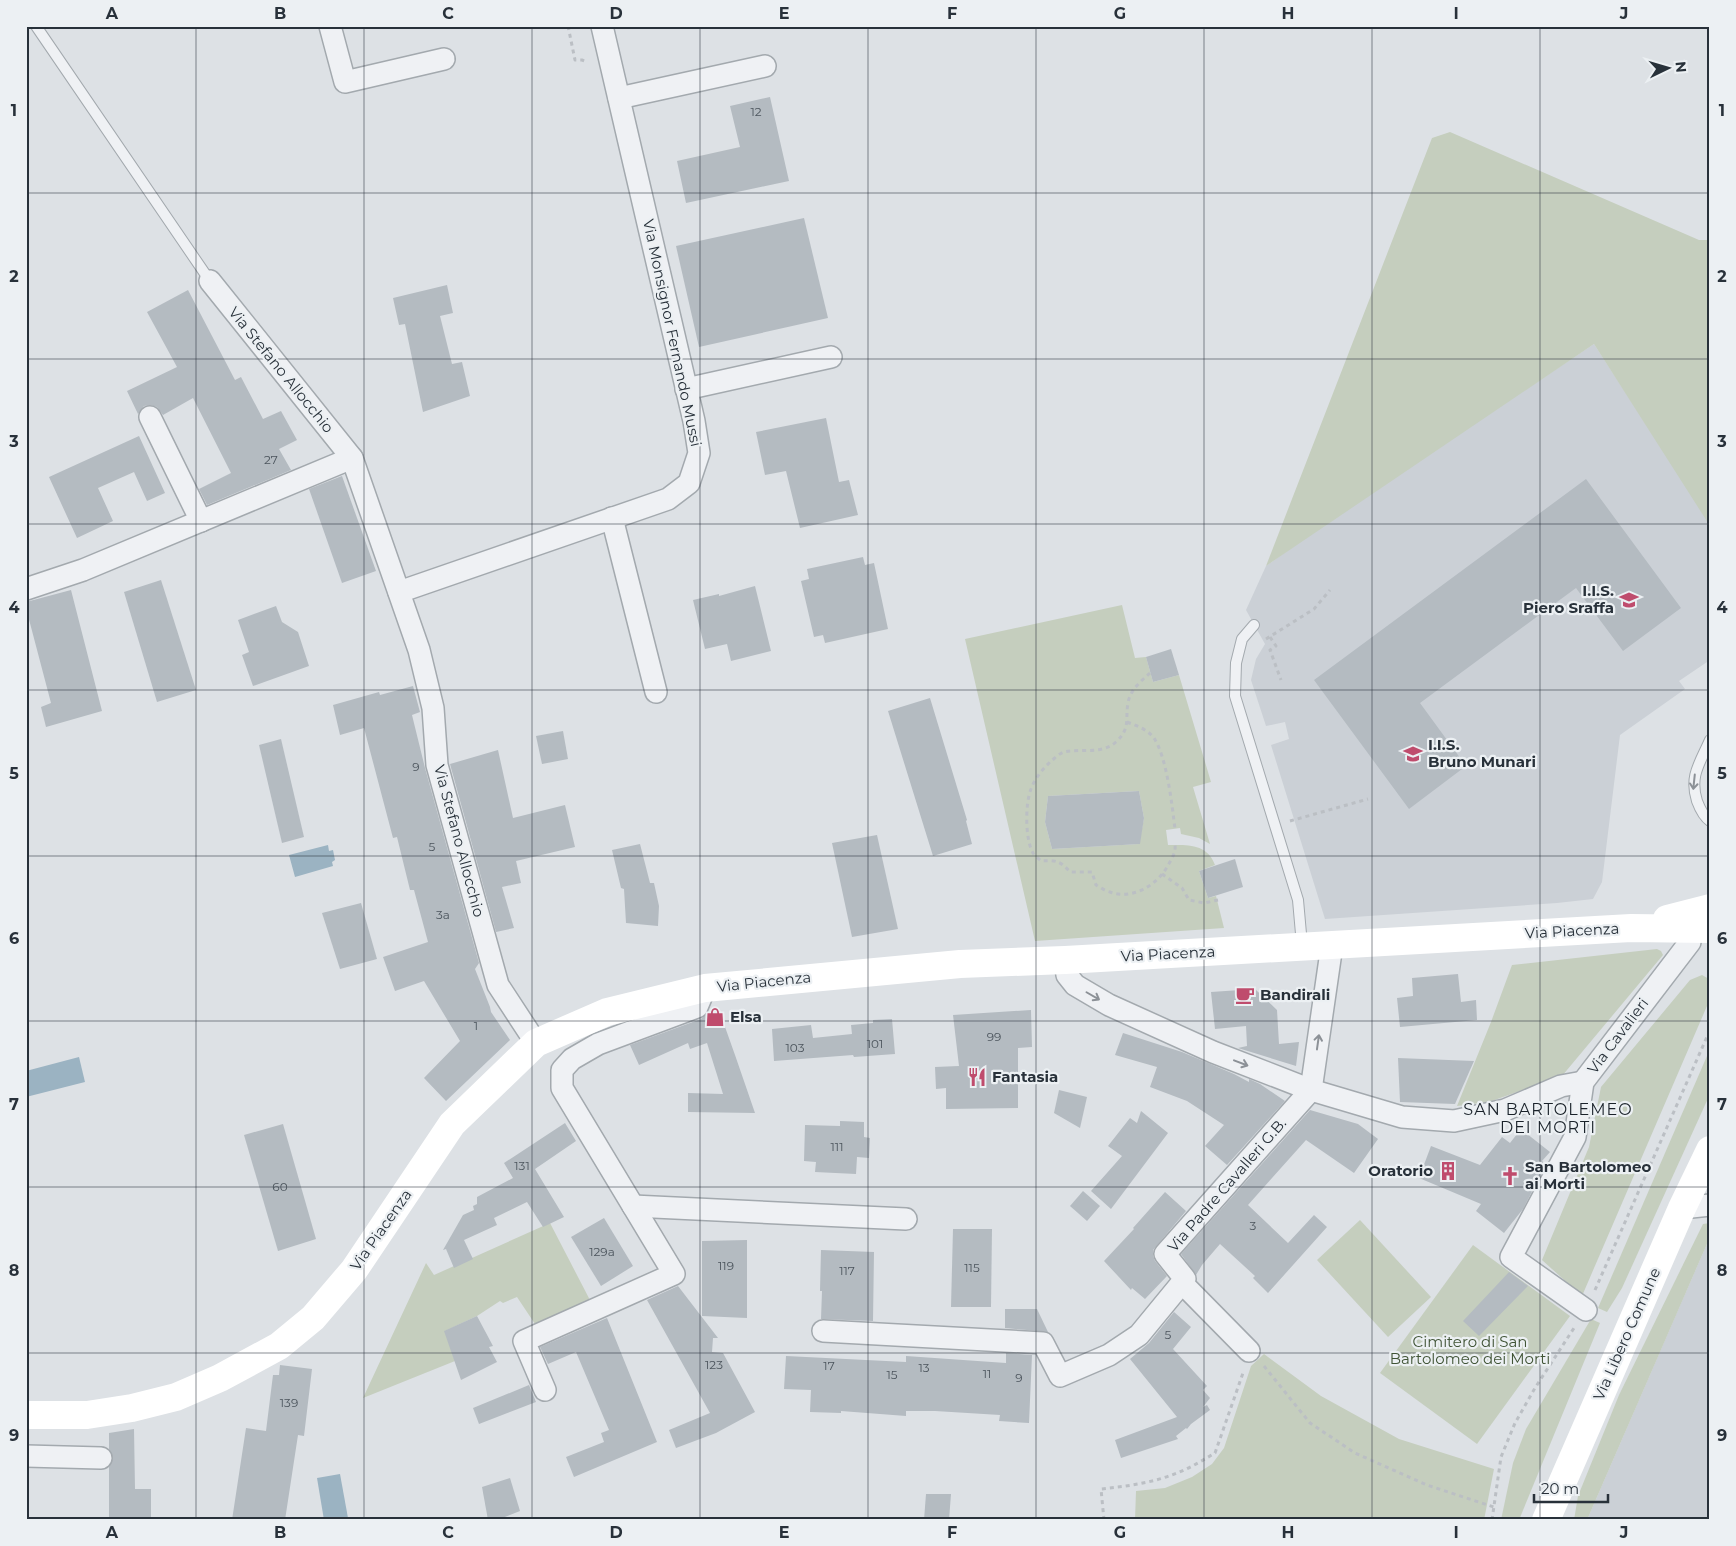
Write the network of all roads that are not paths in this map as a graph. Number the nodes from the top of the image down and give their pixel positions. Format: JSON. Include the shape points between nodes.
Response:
{"nodes":[{"id":1,"x":36,"y":26,"type":"edge"},
{"id":2,"x":330,"y":26,"type":"edge"},
{"id":3,"x":602,"y":26,"type":"edge"},
{"id":4,"x":444,"y":59,"type":"dead end"},
{"id":5,"x":765,"y":66,"type":"dead end"},
{"id":6,"x":619,"y":98,"type":"junction"},
{"id":7,"x":210,"y":281,"type":"joint"},
{"id":8,"x":831,"y":358,"type":"dead end"},
{"id":9,"x":686,"y":389,"type":"junction"},
{"id":10,"x":150,"y":417,"type":"dead end"},
{"id":11,"x":352,"y":458,"type":"junction"},
{"id":12,"x":612,"y":518,"type":"junction"},
{"id":13,"x":201,"y":521,"type":"junction"},
{"id":14,"x":26,"y":589,"type":"edge"},
{"id":15,"x":399,"y":592,"type":"junction"},
{"id":16,"x":1254,"y":625,"type":"dead end"},
{"id":17,"x":656,"y":692,"type":"dead end"},
{"id":18,"x":1710,"y":740,"type":"edge"},
{"id":19,"x":1710,"y":821,"type":"edge"},
{"id":20,"x":1710,"y":908,"type":"edge"},
{"id":21,"x":1631,"y":928,"type":"junction"},
{"id":22,"x":1700,"y":929,"type":"edge"},
{"id":23,"x":1332,"y":945,"type":"junction"},
{"id":24,"x":1302,"y":946,"type":"junction"},
{"id":25,"x":1065,"y":960,"type":"junction"},
{"id":26,"x":705,"y":988,"type":"junction"},
{"id":27,"x":536,"y":1043,"type":"junction"},
{"id":28,"x":1584,"y":1082,"type":"junction"},
{"id":29,"x":1312,"y":1090,"type":"junction"},
{"id":30,"x":1710,"y":1150,"type":"edge"},
{"id":31,"x":1710,"y":1205,"type":"edge"},
{"id":32,"x":633,"y":1206,"type":"junction"},
{"id":33,"x":1682,"y":1208,"type":"junction"},
{"id":34,"x":906,"y":1220,"type":"dead end"},
{"id":35,"x":1182,"y":1283,"type":"junction"},
{"id":36,"x":1586,"y":1310,"type":"road end"},
{"id":37,"x":823,"y":1331,"type":"dead end"},
{"id":38,"x":1249,"y":1352,"type":"road end"},
{"id":39,"x":545,"y":1390,"type":"dead end"},
{"id":40,"x":26,"y":1415,"type":"edge"},
{"id":41,"x":26,"y":1456,"type":"edge"},
{"id":42,"x":101,"y":1458,"type":"dead end"},
{"id":43,"x":1546,"y":1520,"type":"edge"}],
"edges":[{"from":1,"to":7,"type":"lane"},
{"from":2,"to":4,"type":"street","via":[[345,82]]},
{"from":3,"to":6,"type":"street","name":"Via Monsignor Fernando Mussi"},
{"from":5,"to":6,"type":"street"},
{"from":6,"to":9,"type":"street","name":"Via Monsignor Fernando Mussi"},
{"from":7,"to":11,"type":"street","name":"Via Stefano Allocchio"},
{"from":8,"to":9,"type":"street"},
{"from":9,"to":12,"type":"street","name":"Via Monsignor Fernando Mussi","via":[[699,453],[689,483],[668,499]]},
{"from":10,"to":13,"type":"street"},
{"from":11,"to":13,"type":"street"},
{"from":11,"to":15,"type":"street","name":"Via Stefano Allocchio"},
{"from":12,"to":15,"type":"street","name":"Via Monsignor Fernando Mussi"},
{"from":12,"to":17,"type":"street"},
{"from":13,"to":14,"type":"street","via":[[83,570]]},
{"from":15,"to":27,"type":"street","name":"Via Stefano Allocchio","via":[[419,650],[433,708],[437,765],[498,985]]},
{"from":16,"to":24,"type":"lane","via":[[1242,639],[1236,663],[1235,696],[1298,900]]},
{"from":18,"to":19,"type":"lane","one_way":true,"via":[[1694,775],[1693,789],[1699,808]]},
{"from":20,"to":21,"type":"main road","name":"Via Piacenza"},
{"from":21,"to":22,"type":"main road","name":"Via Piacenza"},
{"from":21,"to":23,"type":"main road","name":"Via Piacenza"},
{"from":22,"to":28,"type":"street","name":"Via Cavalieri"},
{"from":23,"to":24,"type":"main road","name":"Via Piacenza"},
{"from":29,"to":23,"type":"street","one_way":true},
{"from":24,"to":25,"type":"main road","name":"Via Piacenza"},
{"from":25,"to":26,"type":"main road","name":"Via Piacenza","via":[[960,964]]},
{"from":25,"to":29,"type":"street","one_way":true,"via":[[1068,975],[1075,985],[1109,1005],[1213,1052]]},
{"from":26,"to":27,"type":"main road","name":"Via Piacenza","via":[[607,1012]]},
{"from":26,"to":32,"type":"street","name":"Via Piacenza","via":[[696,1006],[598,1044],[572,1059],[562,1070],[562,1088]]},
{"from":27,"to":40,"type":"main road","name":"Via Piacenza","via":[[452,1124],[354,1270],[313,1318],[279,1346],[176,1397],[87,1415]]},
{"from":28,"to":29,"type":"street","via":[[1561,1086],[1506,1110],[1454,1121],[1402,1117]]},
{"from":28,"to":36,"type":"street","name":"Via Cavalieri","via":[[1575,1137],[1511,1257]]},
{"from":29,"to":35,"type":"street","name":"Via Padre Cavalleri G.B.","via":[[1165,1254],[1185,1279]]},
{"from":30,"to":33,"type":"main road","name":"Via Libero Comune"},
{"from":31,"to":33,"type":"street"},
{"from":32,"to":34,"type":"street"},
{"from":32,"to":39,"type":"street","name":"Via Piacenza","via":[[674,1274],[524,1341]]},
{"from":33,"to":43,"type":"main road","name":"Via Libero Comune"},
{"from":35,"to":37,"type":"street","via":[[1140,1336],[1109,1355],[1060,1376],[1043,1343]]},
{"from":35,"to":38,"type":"street"},
{"from":41,"to":42,"type":"street"}]}
